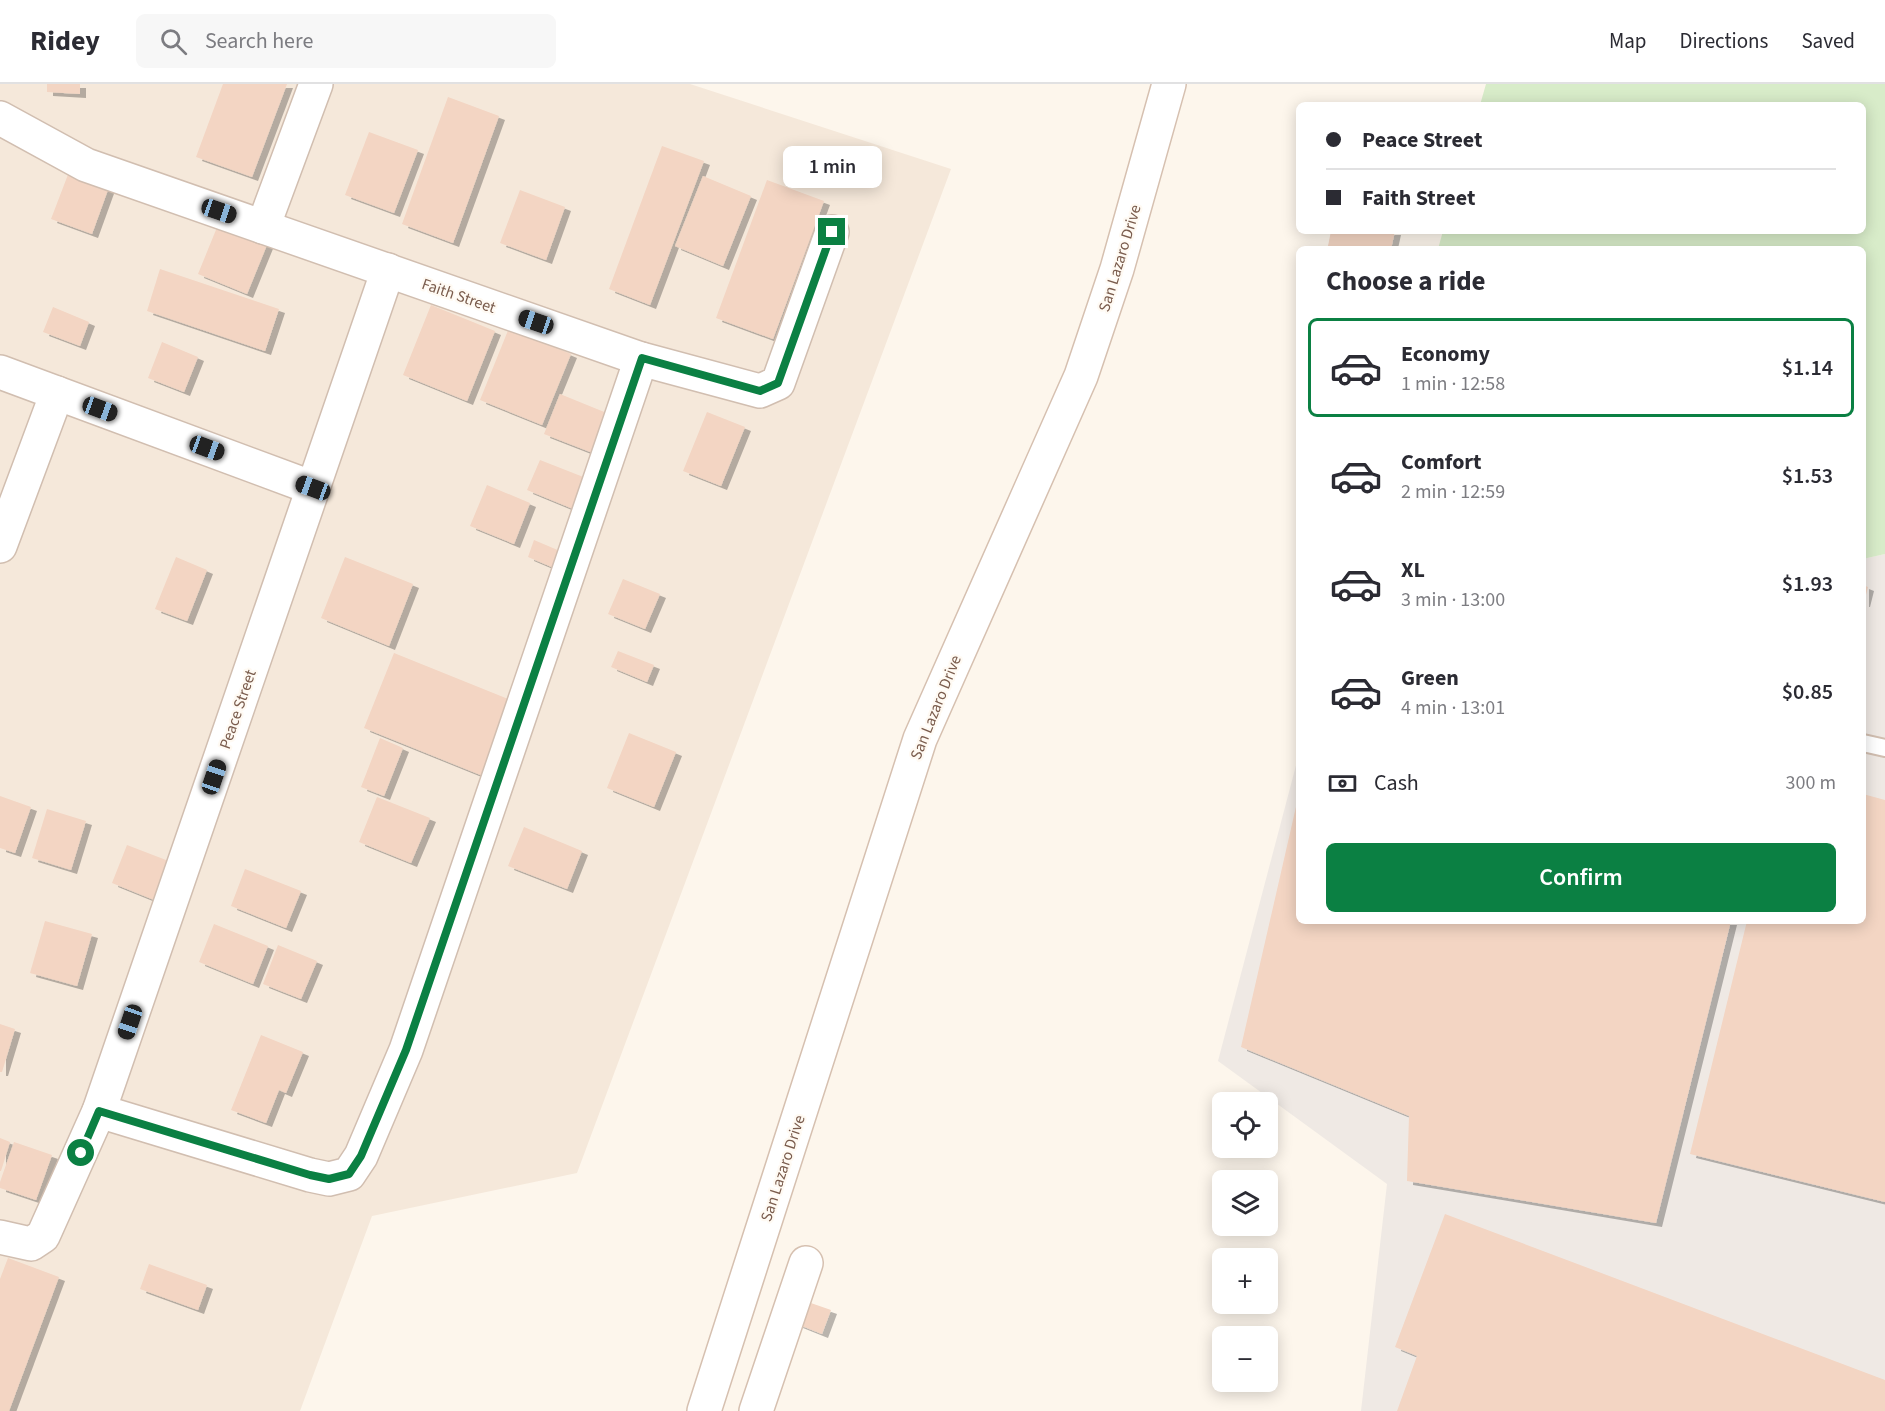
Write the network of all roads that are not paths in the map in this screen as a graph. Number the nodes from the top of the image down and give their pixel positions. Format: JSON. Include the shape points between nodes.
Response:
{"nodes":[{"id":1,"x":316,"y":84,"type":"edge"},
{"id":2,"x":1169,"y":84,"type":"edge"},
{"id":3,"x":0,"y":118,"type":"edge"},
{"id":4,"x":263,"y":227,"type":"junction"},
{"id":5,"x":832,"y":232,"type":"dead end"},
{"id":6,"x":388,"y":270,"type":"junction"},
{"id":7,"x":642,"y":358,"type":"junction"},
{"id":8,"x":0,"y":372,"type":"edge"},
{"id":9,"x":57,"y":393,"type":"junction"},
{"id":10,"x":313,"y":488,"type":"junction"},
{"id":11,"x":0,"y":546,"type":"edge"},
{"id":12,"x":1866,"y":744,"type":"edge"},
{"id":13,"x":1885,"y":748,"type":"edge"},
{"id":14,"x":99,"y":1111,"type":"junction"},
{"id":15,"x":0,"y":1237,"type":"edge"},
{"id":16,"x":806,"y":1263,"type":"dead end"},
{"id":17,"x":726,"y":1340,"type":"junction"},
{"id":18,"x":704,"y":1411,"type":"edge"},
{"id":19,"x":755,"y":1411,"type":"edge"}],
"edges":[{"from":1,"to":4,"type":"street"},
{"from":2,"to":17,"type":"street","name":"San Lazaro Drive","via":[[1117,270],[1081,376],[920,739]]},
{"from":3,"to":4,"type":"street","name":"Faith Street","via":[[86,165]]},
{"from":4,"to":6,"type":"street","name":"Faith Street"},
{"from":5,"to":7,"type":"street","name":"Faith Street","via":[[778,383],[760,391]]},
{"from":6,"to":7,"type":"street","name":"Faith Street"},
{"from":6,"to":10,"type":"street","name":"Peace Street"},
{"from":7,"to":14,"type":"street","via":[[406,1050],[361,1156],[349,1174],[329,1179],[310,1175]]},
{"from":8,"to":9,"type":"street"},
{"from":9,"to":10,"type":"street"},
{"from":9,"to":11,"type":"street"},
{"from":10,"to":14,"type":"street","name":"Peace Street"},
{"from":12,"to":13,"type":"lane"},
{"from":14,"to":15,"type":"street","name":"Peace Street","via":[[43,1236],[31,1244]]},
{"from":16,"to":19,"type":"street"},
{"from":17,"to":18,"type":"street","name":"San Lazaro Drive"},
{"from":17,"to":19,"type":"street"}]}
